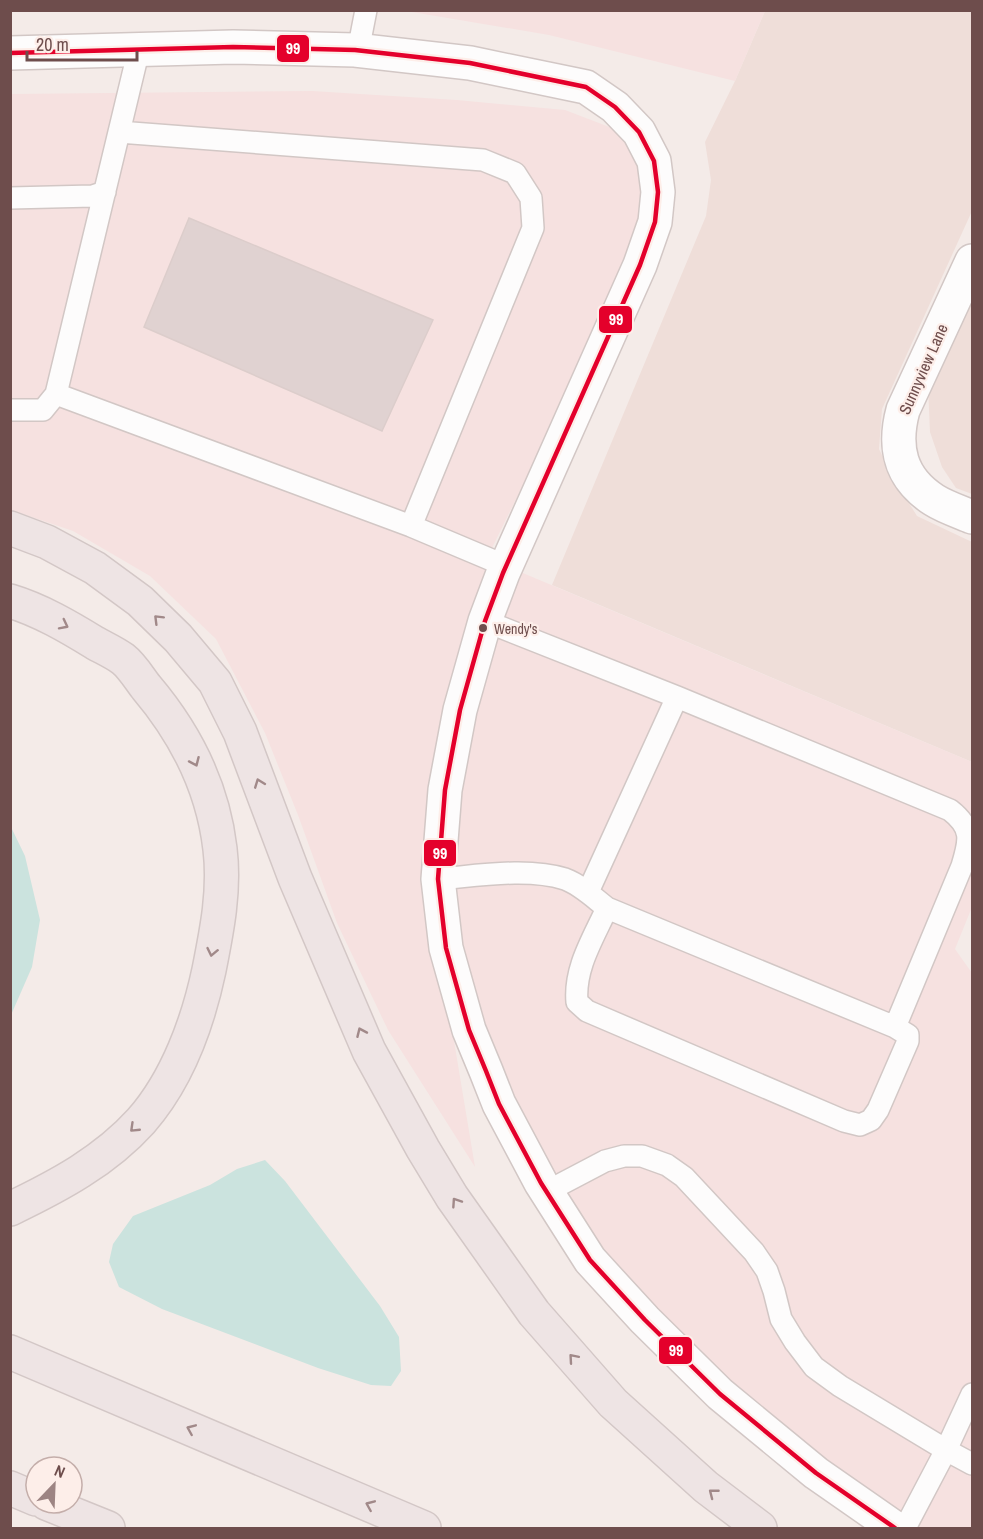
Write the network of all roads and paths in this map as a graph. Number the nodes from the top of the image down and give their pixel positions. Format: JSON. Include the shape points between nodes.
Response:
{"nodes":[{"id":1,"x":366,"y":10,"type":"edge"},
{"id":2,"x":139,"y":49,"type":"junction"},
{"id":3,"x":358,"y":51,"type":"junction"},
{"id":4,"x":10,"y":53,"type":"edge"},
{"id":5,"x":119,"y":132,"type":"junction"},
{"id":6,"x":105,"y":192,"type":"junction"},
{"id":7,"x":10,"y":198,"type":"edge"},
{"id":8,"x":972,"y":261,"type":"edge"},
{"id":9,"x":56,"y":394,"type":"junction"},
{"id":10,"x":10,"y":410,"type":"edge"},
{"id":11,"x":972,"y":517,"type":"edge"},
{"id":12,"x":411,"y":526,"type":"junction"},
{"id":13,"x":10,"y":528,"type":"edge"},
{"id":14,"x":506,"y":566,"type":"junction"},
{"id":15,"x":10,"y":601,"type":"edge"},
{"id":16,"x":485,"y":621,"type":"junction"},
{"id":17,"x":677,"y":697,"type":"junction"},
{"id":18,"x":438,"y":879,"type":"junction"},
{"id":19,"x":588,"y":892,"type":"junction"},
{"id":20,"x":607,"y":908,"type":"junction"},
{"id":21,"x":895,"y":1027,"type":"junction"},
{"id":22,"x":546,"y":1192,"type":"junction"},
{"id":23,"x":10,"y":1209,"type":"edge"},
{"id":24,"x":10,"y":1352,"type":"edge"},
{"id":25,"x":972,"y":1394,"type":"edge"},
{"id":26,"x":946,"y":1450,"type":"junction"},
{"id":27,"x":972,"y":1464,"type":"edge"},
{"id":28,"x":10,"y":1488,"type":"edge"},
{"id":29,"x":24,"y":1494,"type":"edge"},
{"id":30,"x":76,"y":1515,"type":"edge"},
{"id":31,"x":108,"y":1528,"type":"edge"},
{"id":32,"x":424,"y":1528,"type":"edge"},
{"id":33,"x":760,"y":1528,"type":"edge"},
{"id":34,"x":895,"y":1528,"type":"edge"},
{"id":35,"x":905,"y":1528,"type":"edge"}],
"edges":[{"from":1,"to":3,"type":"lane"},
{"from":2,"to":3,"type":"street"},
{"from":2,"to":4,"type":"street"},
{"from":2,"to":5,"type":"lane"},
{"from":3,"to":14,"type":"street","via":[[470,63],[586,87],[615,107],[639,132],[654,160],[658,192],[655,222],[640,265]]},
{"from":5,"to":6,"type":"lane"},
{"from":5,"to":12,"type":"lane","via":[[483,160],[515,173],[531,198],[533,228]]},
{"from":6,"to":7,"type":"lane","via":[[93,196]]},
{"from":6,"to":9,"type":"lane"},
{"from":8,"to":11,"type":"street","name":"Sunnyview Lane","via":[[903,410],[898,430],[900,456],[912,481],[934,500]]},
{"from":9,"to":10,"type":"lane","via":[[43,410]]},
{"from":9,"to":12,"type":"lane"},
{"from":12,"to":14,"type":"lane"},
{"from":33,"to":13,"type":"highway","one_way":true,"via":[[706,1487],[613,1403],[534,1313],[453,1197],[369,1051],[299,888],[240,732],[215,682],[140,601],[95,568],[47,542]]},
{"from":14,"to":16,"type":"street"},
{"from":15,"to":23,"type":"highway","one_way":true,"via":[[66,626],[123,659],[163,706],[193,756],[212,802],[222,887],[204,991],[189,1036],[162,1089],[141,1120],[107,1154]]},
{"from":16,"to":17,"type":"lane"},
{"from":16,"to":18,"type":"street","via":[[460,710],[446,781]]},
{"from":17,"to":19,"type":"lane"},
{"from":17,"to":21,"type":"lane","via":[[950,810],[963,820],[968,847],[962,866]]},
{"from":18,"to":19,"type":"lane","via":[[546,875]]},
{"from":18,"to":22,"type":"street","via":[[446,948],[469,1030],[499,1104]]},
{"from":19,"to":20,"type":"lane"},
{"from":20,"to":21,"type":"lane"},
{"from":20,"to":21,"type":"lane","via":[[579,970],[577,1002],[587,1011],[844,1120],[860,1125],[871,1120],[878,1110],[908,1041],[908,1035]]},
{"from":22,"to":26,"type":"lane","via":[[605,1161],[624,1156],[642,1156],[667,1165],[684,1177],[754,1252],[767,1271],[781,1319],[814,1367]]},
{"from":22,"to":34,"type":"street","via":[[590,1260],[720,1394],[816,1473]]},
{"from":32,"to":24,"type":"highway","one_way":true},
{"from":25,"to":26,"type":"lane"},
{"from":26,"to":27,"type":"lane"},
{"from":26,"to":35,"type":"lane"},
{"from":28,"to":29,"type":"highway"},
{"from":30,"to":31,"type":"highway"}]}
